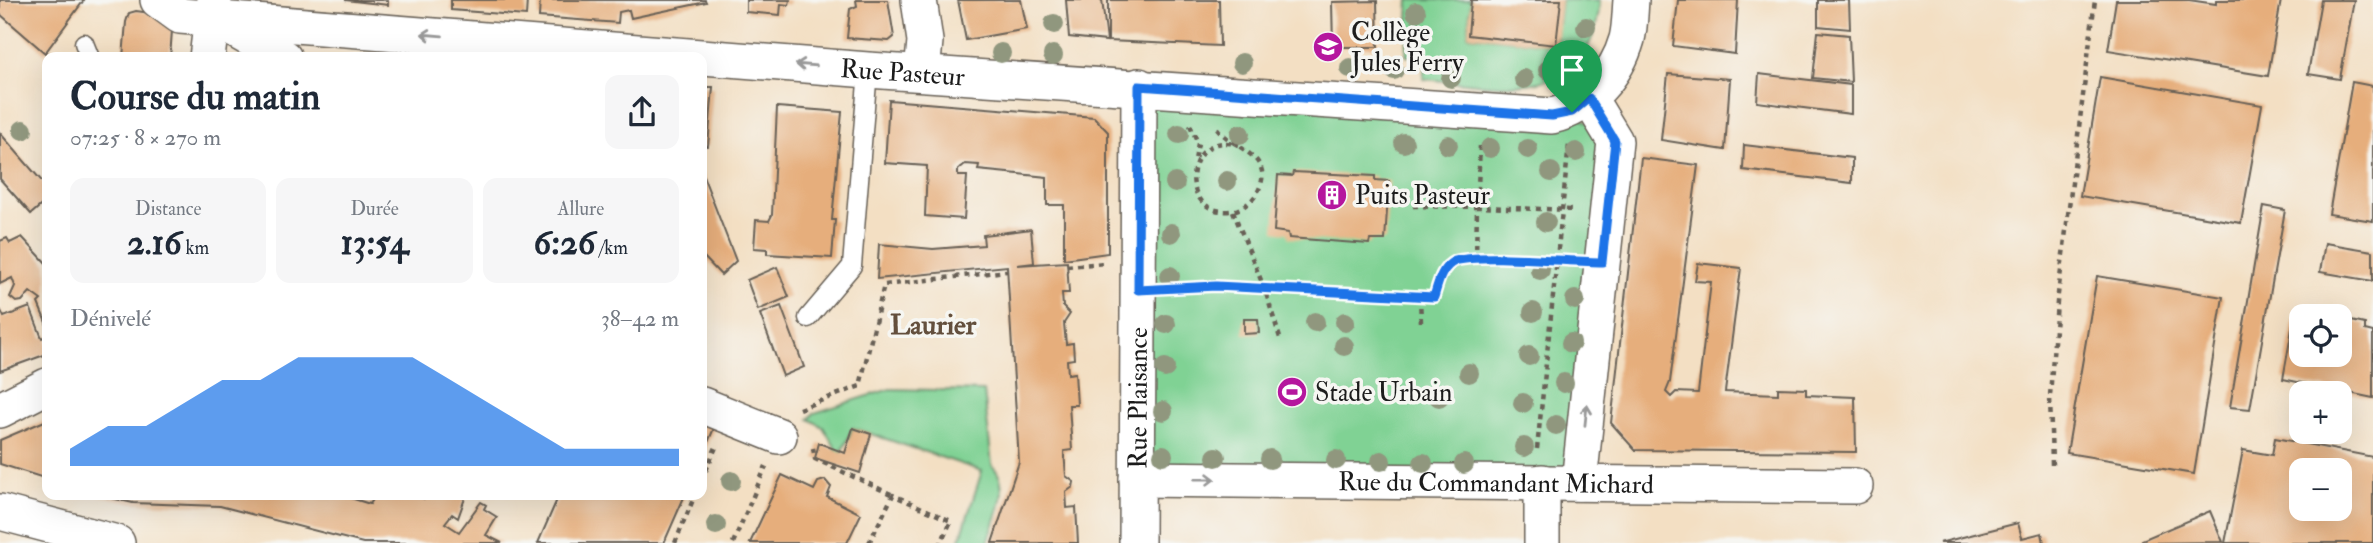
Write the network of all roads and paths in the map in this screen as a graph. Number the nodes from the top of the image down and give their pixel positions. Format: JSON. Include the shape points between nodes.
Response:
{"nodes":[{"id":1,"x":158,"y":0,"type":"edge"},
{"id":2,"x":919,"y":0,"type":"edge"},
{"id":3,"x":1632,"y":0,"type":"edge"},
{"id":4,"x":2095,"y":0,"type":"edge"},
{"id":5,"x":213,"y":8,"type":"edge"},
{"id":6,"x":208,"y":52,"type":"edge"},
{"id":7,"x":275,"y":52,"type":"edge"},
{"id":8,"x":678,"y":52,"type":"edge"},
{"id":9,"x":707,"y":55,"type":"edge"},
{"id":10,"x":868,"y":70,"type":"junction"},
{"id":11,"x":922,"y":73,"type":"junction"},
{"id":12,"x":1139,"y":86,"type":"junction"},
{"id":13,"x":1580,"y":105,"type":"junction"},
{"id":14,"x":1482,"y":112,"type":"junction"},
{"id":15,"x":1413,"y":206,"type":"dead end"},
{"id":16,"x":1477,"y":207,"type":"junction"},
{"id":17,"x":1563,"y":210,"type":"junction"},
{"id":18,"x":1233,"y":211,"type":"junction"},
{"id":19,"x":1607,"y":212,"type":"junction"},
{"id":20,"x":1476,"y":259,"type":"junction"},
{"id":21,"x":1558,"y":261,"type":"junction"},
{"id":22,"x":1602,"y":262,"type":"junction"},
{"id":23,"x":1007,"y":271,"type":"dead end"},
{"id":24,"x":1138,"y":290,"type":"junction"},
{"id":25,"x":1265,"y":290,"type":"junction"},
{"id":26,"x":1420,"y":297,"type":"junction"},
{"id":27,"x":808,"y":318,"type":"dead end"},
{"id":28,"x":1421,"y":322,"type":"dead end"},
{"id":29,"x":1280,"y":338,"type":"dead end"},
{"id":30,"x":42,"y":389,"type":"edge"},
{"id":31,"x":707,"y":407,"type":"edge"},
{"id":32,"x":0,"y":410,"type":"edge"},
{"id":33,"x":779,"y":436,"type":"junction"},
{"id":34,"x":815,"y":440,"type":"dead end"},
{"id":35,"x":2052,"y":465,"type":"dead end"},
{"id":36,"x":1137,"y":479,"type":"junction"},
{"id":37,"x":1538,"y":482,"type":"junction"},
{"id":38,"x":1579,"y":483,"type":"junction"},
{"id":39,"x":1855,"y":486,"type":"dead end"},
{"id":40,"x":893,"y":495,"type":"junction"},
{"id":41,"x":693,"y":500,"type":"edge"},
{"id":42,"x":0,"y":512,"type":"edge"},
{"id":43,"x":117,"y":543,"type":"edge"},
{"id":44,"x":675,"y":543,"type":"edge"},
{"id":45,"x":733,"y":543,"type":"edge"},
{"id":46,"x":869,"y":543,"type":"edge"},
{"id":47,"x":941,"y":543,"type":"edge"},
{"id":48,"x":1138,"y":543,"type":"edge"},
{"id":49,"x":1542,"y":543,"type":"edge"}],
"edges":[{"from":1,"to":5,"type":"street","name":"Rue Pasteur","via":[[180,16]]},
{"from":2,"to":11,"type":"street","via":[[925,41]]},
{"from":3,"to":13,"type":"street","via":[[1627,39],[1613,70]]},
{"from":4,"to":35,"type":"path","via":[[2057,302],[2050,396]]},
{"from":5,"to":6,"type":"street"},
{"from":5,"to":7,"type":"street"},
{"from":8,"to":5,"type":"street","name":"Rue Pasteur","one_way":true},
{"from":10,"to":9,"type":"street","name":"Rue Pasteur","one_way":true},
{"from":10,"to":11,"type":"street","name":"Rue Pasteur"},
{"from":10,"to":27,"type":"lane","via":[[852,266]]},
{"from":11,"to":12,"type":"street","name":"Rue Pasteur"},
{"from":12,"to":14,"type":"street","name":"Rue Pasteur"},
{"from":12,"to":24,"type":"street","name":"Rue Plaisance"},
{"from":13,"to":14,"type":"street","name":"Rue Pasteur","via":[[1552,116]]},
{"from":13,"to":17,"type":"path"},
{"from":13,"to":19,"type":"street","via":[[1615,141]]},
{"from":14,"to":16,"type":"path"},
{"from":15,"to":16,"type":"path"},
{"from":16,"to":17,"type":"path"},
{"from":16,"to":20,"type":"path"},
{"from":17,"to":19,"type":"path"},
{"from":17,"to":21,"type":"path"},
{"from":18,"to":18,"type":"path","via":[[1204,203],[1194,189],[1194,164],[1203,151],[1220,143],[1249,150],[1260,167],[1257,194]]},
{"from":18,"to":25,"type":"path"},
{"from":19,"to":22,"type":"street"},
{"from":20,"to":21,"type":"path"},
{"from":20,"to":26,"type":"path","via":[[1454,262],[1441,274],[1434,297]]},
{"from":21,"to":22,"type":"path"},
{"from":21,"to":37,"type":"path"},
{"from":38,"to":22,"type":"street","one_way":true},
{"from":23,"to":33,"type":"path","via":[[884,285],[860,386],[789,412]]},
{"from":24,"to":25,"type":"path","via":[[1216,286]]},
{"from":24,"to":36,"type":"street","name":"Rue Plaisance"},
{"from":25,"to":26,"type":"path"},
{"from":25,"to":29,"type":"path"},
{"from":26,"to":28,"type":"path"},
{"from":30,"to":32,"type":"street"},
{"from":31,"to":33,"type":"street"},
{"from":33,"to":45,"type":"path"},
{"from":34,"to":40,"type":"path","via":[[814,459]]},
{"from":36,"to":37,"type":"street","name":"Rue du Commandant Michard","one_way":true},
{"from":36,"to":48,"type":"street","name":"Rue Plaisance"},
{"from":37,"to":38,"type":"street","name":"Rue du Commandant Michard"},
{"from":37,"to":49,"type":"street"},
{"from":38,"to":39,"type":"street","name":"Rue du Commandant Michard"},
{"from":40,"to":46,"type":"path"},
{"from":40,"to":47,"type":"path","via":[[951,521]]},
{"from":41,"to":44,"type":"path"},
{"from":42,"to":43,"type":"street"}]}
